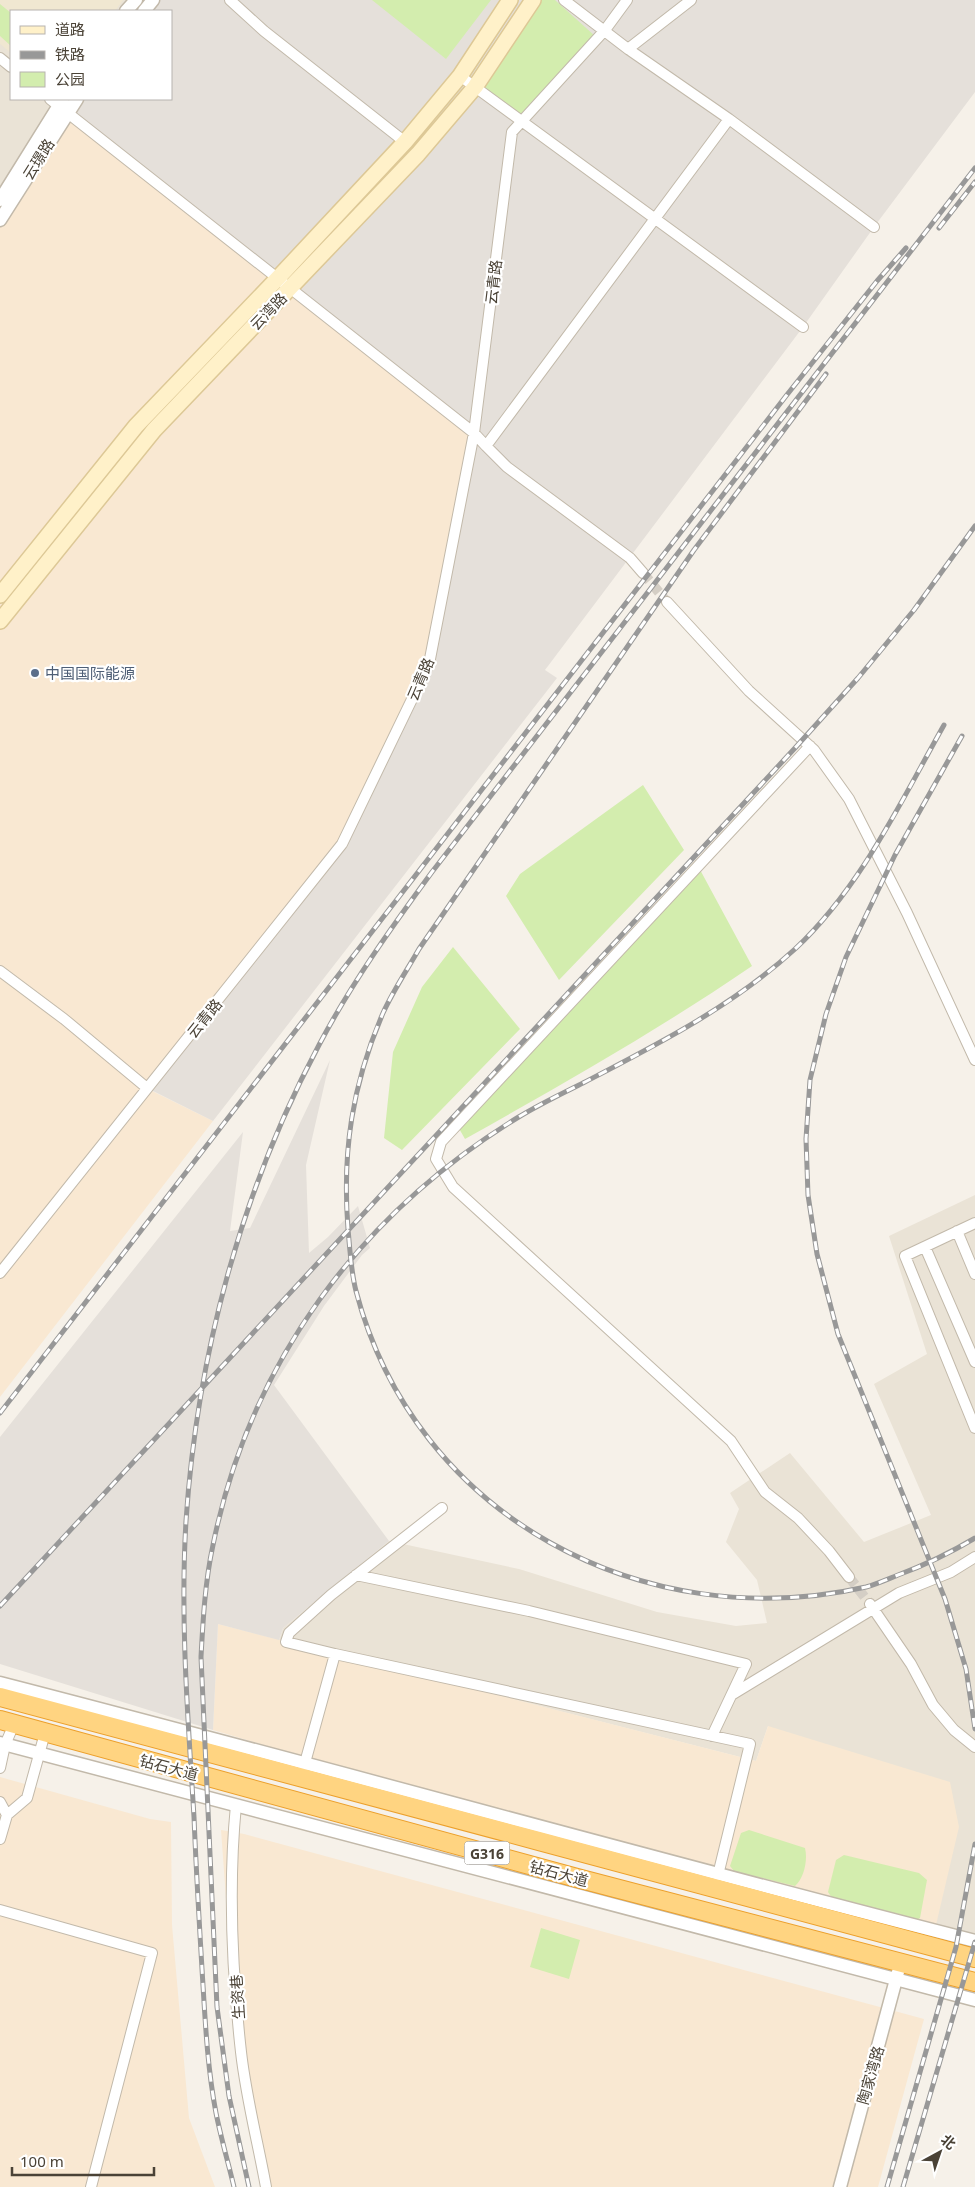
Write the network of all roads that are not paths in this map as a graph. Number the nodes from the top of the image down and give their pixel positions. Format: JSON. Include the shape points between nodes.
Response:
{"nodes":[{"id":1,"x":136,"y":0,"type":"edge"},
{"id":2,"x":153,"y":0,"type":"edge"},
{"id":3,"x":230,"y":0,"type":"edge"},
{"id":4,"x":503,"y":0,"type":"edge"},
{"id":5,"x":510,"y":0,"type":"edge"},
{"id":6,"x":564,"y":0,"type":"edge"},
{"id":7,"x":627,"y":0,"type":"edge"},
{"id":8,"x":691,"y":0,"type":"edge"},
{"id":9,"x":531,"y":1,"type":"edge"},
{"id":10,"x":127,"y":10,"type":"edge"},
{"id":11,"x":145,"y":10,"type":"edge"},
{"id":12,"x":500,"y":16,"type":"junction"},
{"id":13,"x":605,"y":30,"type":"junction"},
{"id":14,"x":628,"y":49,"type":"junction"},
{"id":15,"x":0,"y":58,"type":"edge"},
{"id":16,"x":10,"y":66,"type":"edge"},
{"id":17,"x":460,"y":76,"type":"junction"},
{"id":18,"x":475,"y":87,"type":"junction"},
{"id":19,"x":74,"y":100,"type":"edge"},
{"id":20,"x":60,"y":104,"type":"edge"},
{"id":21,"x":729,"y":119,"type":"junction"},
{"id":22,"x":522,"y":121,"type":"junction"},
{"id":23,"x":405,"y":142,"type":"junction"},
{"id":24,"x":0,"y":200,"type":"edge"},
{"id":25,"x":654,"y":218,"type":"junction"},
{"id":26,"x":0,"y":220,"type":"edge"},
{"id":27,"x":874,"y":227,"type":"dead end"},
{"id":28,"x":278,"y":278,"type":"junction"},
{"id":29,"x":290,"y":288,"type":"junction"},
{"id":30,"x":803,"y":327,"type":"dead end"},
{"id":31,"x":474,"y":433,"type":"junction"},
{"id":32,"x":486,"y":446,"type":"junction"},
{"id":33,"x":643,"y":573,"type":"tunnel mouth"},
{"id":34,"x":0,"y":595,"type":"edge"},
{"id":35,"x":667,"y":602,"type":"tunnel mouth"},
{"id":36,"x":0,"y":621,"type":"edge"},
{"id":37,"x":810,"y":746,"type":"junction"},
{"id":38,"x":0,"y":972,"type":"edge"},
{"id":39,"x":975,"y":1060,"type":"edge"},
{"id":40,"x":147,"y":1088,"type":"junction"},
{"id":41,"x":975,"y":1223,"type":"edge"},
{"id":42,"x":958,"y":1231,"type":"junction"},
{"id":43,"x":925,"y":1246,"type":"junction"},
{"id":44,"x":0,"y":1273,"type":"edge"},
{"id":45,"x":975,"y":1274,"type":"edge"},
{"id":46,"x":975,"y":1362,"type":"edge"},
{"id":47,"x":975,"y":1428,"type":"edge"},
{"id":48,"x":442,"y":1508,"type":"dead end"},
{"id":49,"x":975,"y":1557,"type":"edge"},
{"id":50,"x":356,"y":1575,"type":"junction"},
{"id":51,"x":849,"y":1577,"type":"tunnel mouth"},
{"id":52,"x":872,"y":1606,"type":"junction"},
{"id":53,"x":335,"y":1654,"type":"junction"},
{"id":54,"x":0,"y":1683,"type":"edge"},
{"id":55,"x":732,"y":1694,"type":"junction"},
{"id":56,"x":0,"y":1697,"type":"edge"},
{"id":57,"x":7,"y":1722,"type":"edge"},
{"id":58,"x":45,"y":1733,"type":"junction"},
{"id":59,"x":712,"y":1736,"type":"junction"},
{"id":60,"x":3,"y":1744,"type":"edge"},
{"id":61,"x":975,"y":1747,"type":"edge"},
{"id":62,"x":39,"y":1754,"type":"junction"},
{"id":63,"x":0,"y":1768,"type":"edge"},
{"id":64,"x":303,"y":1770,"type":"junction"},
{"id":65,"x":0,"y":1802,"type":"edge"},
{"id":66,"x":236,"y":1806,"type":"junction"},
{"id":67,"x":7,"y":1815,"type":"junction"},
{"id":68,"x":0,"y":1838,"type":"edge"},
{"id":69,"x":586,"y":1847,"type":"junction"},
{"id":70,"x":718,"y":1875,"type":"junction"},
{"id":71,"x":745,"y":1890,"type":"junction"},
{"id":72,"x":0,"y":1910,"type":"edge"},
{"id":73,"x":975,"y":1941,"type":"edge"},
{"id":74,"x":815,"y":1949,"type":"junction"},
{"id":75,"x":975,"y":1958,"type":"edge"},
{"id":76,"x":899,"y":1971,"type":"junction"},
{"id":77,"x":975,"y":1982,"type":"edge"},
{"id":78,"x":975,"y":2000,"type":"edge"},
{"id":79,"x":91,"y":2187,"type":"edge"},
{"id":80,"x":266,"y":2187,"type":"edge"},
{"id":81,"x":840,"y":2187,"type":"edge"}],
"edges":[{"from":1,"to":10,"type":"street"},
{"from":2,"to":11,"type":"street"},
{"from":3,"to":23,"type":"street"},
{"from":4,"to":12,"type":"street"},
{"from":5,"to":12,"type":"main road","name":"云湾路"},
{"from":6,"to":13,"type":"street"},
{"from":7,"to":13,"type":"street","name":"云青路"},
{"from":8,"to":14,"type":"street"},
{"from":9,"to":18,"type":"main road","name":"云湾路"},
{"from":12,"to":17,"type":"main road","name":"云湾路"},
{"from":13,"to":14,"type":"street"},
{"from":13,"to":22,"type":"street","name":"云青路"},
{"from":14,"to":21,"type":"street"},
{"from":15,"to":16,"type":"street"},
{"from":17,"to":18,"type":"street"},
{"from":17,"to":23,"type":"main road","name":"云湾路"},
{"from":18,"to":22,"type":"street"},
{"from":18,"to":29,"type":"main road","name":"云湾路","via":[[418,154]]},
{"from":19,"to":20,"type":"street","name":"云璟路"},
{"from":20,"to":24,"type":"street","name":"云璟路"},
{"from":20,"to":26,"type":"street","name":"云璟路"},
{"from":20,"to":28,"type":"street"},
{"from":21,"to":25,"type":"street"},
{"from":21,"to":27,"type":"street"},
{"from":22,"to":25,"type":"street"},
{"from":22,"to":31,"type":"street","name":"云青路","via":[[512,132]]},
{"from":23,"to":28,"type":"main road","name":"云湾路"},
{"from":25,"to":30,"type":"street"},
{"from":25,"to":32,"type":"street"},
{"from":28,"to":29,"type":"street"},
{"from":28,"to":34,"type":"main road","name":"云湾路","via":[[136,426]]},
{"from":29,"to":31,"type":"street"},
{"from":29,"to":36,"type":"main road","name":"云湾路","via":[[154,430]]},
{"from":31,"to":32,"type":"street"},
{"from":31,"to":40,"type":"street","name":"云青路","via":[[429,664],[342,844]]},
{"from":32,"to":33,"type":"street","via":[[507,467],[630,558]]},
{"from":35,"to":37,"type":"street","via":[[749,691]]},
{"from":37,"to":39,"type":"street","via":[[849,799],[907,913]]},
{"from":37,"to":51,"type":"street","via":[[441,1142],[436,1160],[452,1187],[731,1441],[765,1492],[798,1518]]},
{"from":38,"to":40,"type":"street","via":[[64,1019]]},
{"from":40,"to":44,"type":"street","name":"云青路"},
{"from":41,"to":42,"type":"street"},
{"from":42,"to":43,"type":"street"},
{"from":42,"to":45,"type":"street"},
{"from":43,"to":46,"type":"street"},
{"from":43,"to":47,"type":"street","via":[[905,1256]]},
{"from":48,"to":50,"type":"street"},
{"from":49,"to":52,"type":"street","via":[[951,1572]]},
{"from":50,"to":53,"type":"street","via":[[289,1633],[286,1642]]},
{"from":50,"to":55,"type":"street","via":[[529,1611],[746,1664]]},
{"from":52,"to":55,"type":"street"},
{"from":52,"to":61,"type":"street","via":[[934,1705],[954,1730]]},
{"from":53,"to":59,"type":"street"},
{"from":53,"to":64,"type":"street"},
{"from":54,"to":64,"type":"street"},
{"from":55,"to":59,"type":"street"},
{"from":56,"to":64,"type":"highway","name":"钻石大道","number":"G316","via":[[216,1754]]},
{"from":57,"to":58,"type":"highway","name":"钻石大道","number":"G316"},
{"from":57,"to":60,"type":"street"},
{"from":58,"to":62,"type":"street"},
{"from":58,"to":74,"type":"highway","name":"钻石大道","number":"G316"},
{"from":59,"to":70,"type":"street","via":[[750,1744]]},
{"from":60,"to":62,"type":"street"},
{"from":60,"to":63,"type":"street"},
{"from":62,"to":66,"type":"street"},
{"from":62,"to":67,"type":"street","via":[[27,1798]]},
{"from":64,"to":69,"type":"highway","name":"钻石大道","number":"G316"},
{"from":65,"to":67,"type":"street"},
{"from":66,"to":74,"type":"street"},
{"from":66,"to":80,"type":"street","name":"生资巷","via":[[231,1858],[240,2045]]},
{"from":67,"to":68,"type":"street"},
{"from":69,"to":70,"type":"street"},
{"from":69,"to":71,"type":"highway","name":"钻石大道","number":"G316"},
{"from":70,"to":71,"type":"street"},
{"from":71,"to":73,"type":"street"},
{"from":71,"to":75,"type":"highway","name":"钻石大道","number":"G316"},
{"from":72,"to":79,"type":"street","via":[[152,1954]]},
{"from":74,"to":76,"type":"highway","name":"钻石大道","number":"G316"},
{"from":76,"to":77,"type":"highway","name":"钻石大道","number":"G316"},
{"from":76,"to":78,"type":"street"},
{"from":76,"to":81,"type":"street","name":"陶家湾路"}]}
